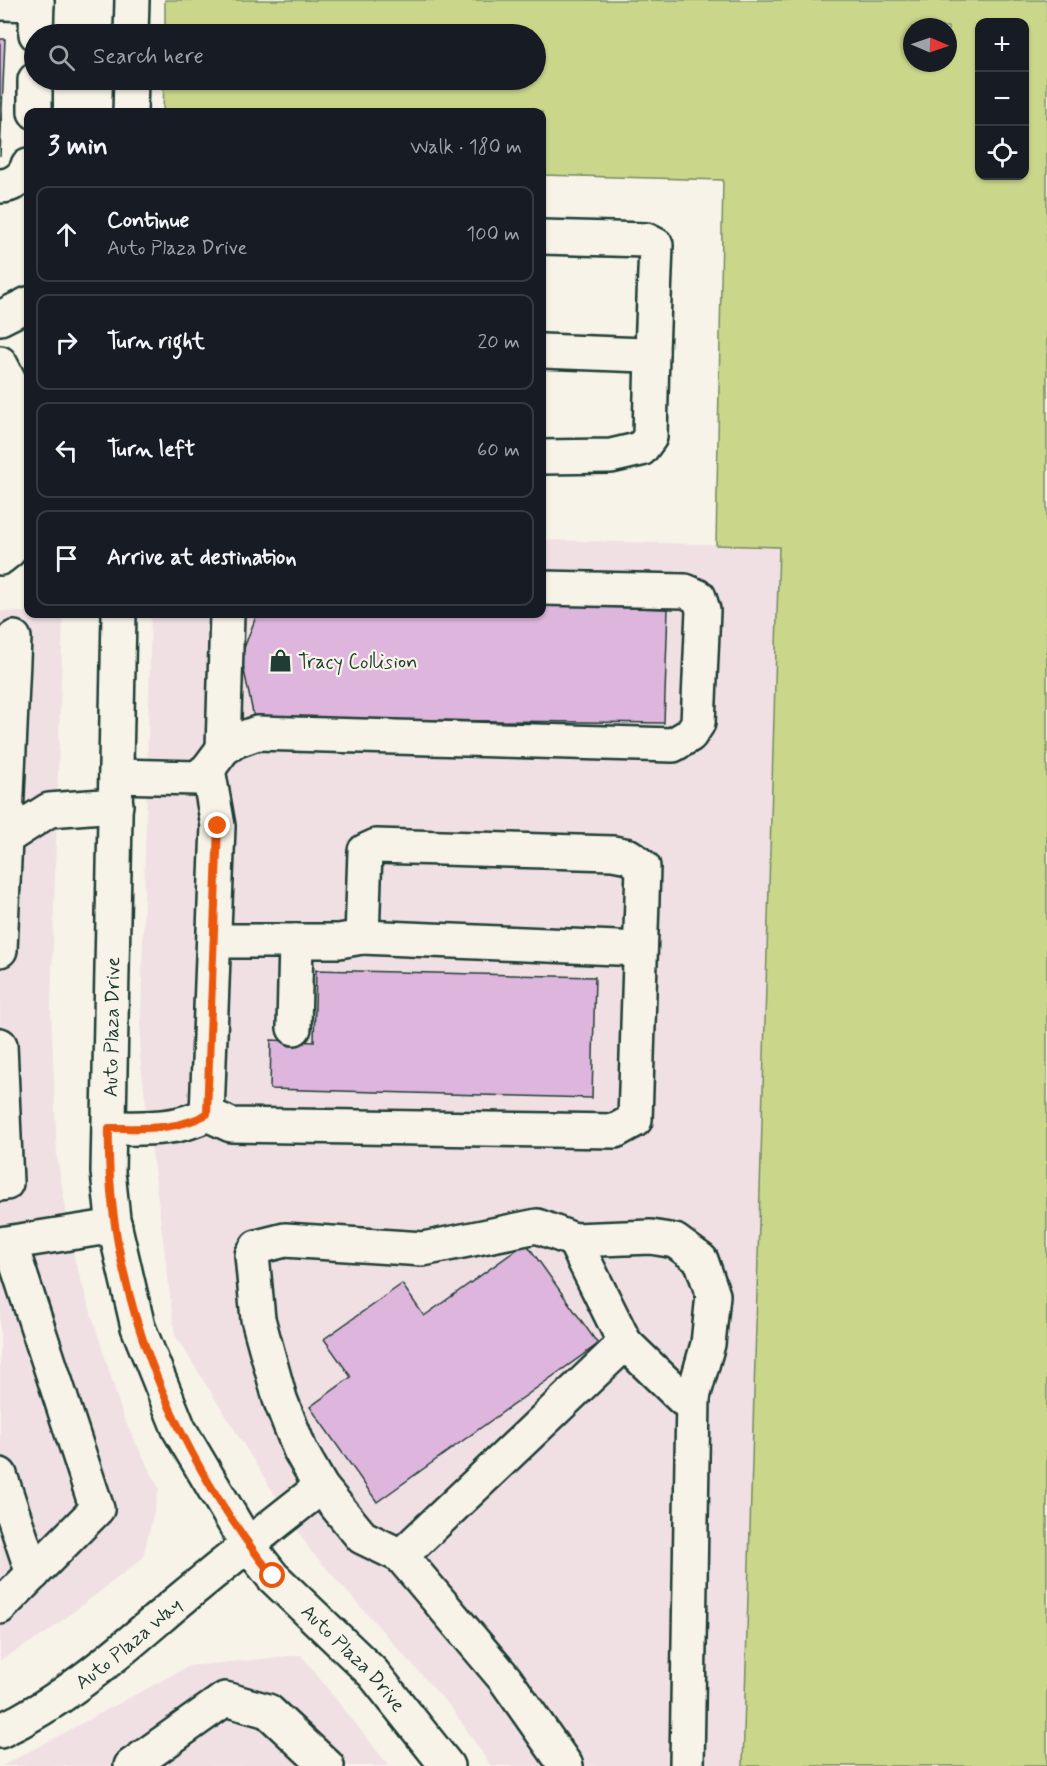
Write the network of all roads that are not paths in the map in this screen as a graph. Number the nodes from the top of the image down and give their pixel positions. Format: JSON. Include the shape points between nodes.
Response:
{"nodes":[{"id":1,"x":132,"y":0,"type":"edge"},
{"id":2,"x":0,"y":3,"type":"edge"},
{"id":3,"x":37,"y":13,"type":"edge"},
{"id":4,"x":131,"y":24,"type":"edge"},
{"id":5,"x":35,"y":90,"type":"edge"},
{"id":6,"x":130,"y":90,"type":"edge"},
{"id":7,"x":35,"y":108,"type":"edge"},
{"id":8,"x":130,"y":108,"type":"edge"},
{"id":9,"x":24,"y":175,"type":"edge"},
{"id":10,"x":0,"y":186,"type":"edge"},
{"id":11,"x":546,"y":237,"type":"edge"},
{"id":12,"x":24,"y":306,"type":"edge"},
{"id":13,"x":0,"y":318,"type":"edge"},
{"id":14,"x":546,"y":351,"type":"edge"},
{"id":15,"x":652,"y":352,"type":"junction"},
{"id":16,"x":0,"y":363,"type":"edge"},
{"id":17,"x":546,"y":457,"type":"edge"},
{"id":18,"x":5,"y":483,"type":"edge"},
{"id":19,"x":0,"y":558,"type":"edge"},
{"id":20,"x":546,"y":588,"type":"edge"},
{"id":21,"x":119,"y":618,"type":"edge"},
{"id":22,"x":227,"y":618,"type":"edge"},
{"id":23,"x":14,"y":638,"type":"dead end"},
{"id":24,"x":216,"y":759,"type":"junction"},
{"id":25,"x":116,"y":791,"type":"junction"},
{"id":26,"x":4,"y":837,"type":"edge"},
{"id":27,"x":362,"y":937,"type":"junction"},
{"id":28,"x":214,"y":941,"type":"junction"},
{"id":29,"x":296,"y":941,"type":"junction"},
{"id":30,"x":640,"y":949,"type":"junction"},
{"id":31,"x":0,"y":950,"type":"edge"},
{"id":32,"x":294,"y":1028,"type":"dead end"},
{"id":33,"x":0,"y":1045,"type":"edge"},
{"id":34,"x":207,"y":1114,"type":"junction"},
{"id":35,"x":109,"y":1128,"type":"junction"},
{"id":36,"x":0,"y":1184,"type":"edge"},
{"id":37,"x":115,"y":1227,"type":"junction"},
{"id":38,"x":574,"y":1240,"type":"junction"},
{"id":39,"x":5,"y":1244,"type":"edge"},
{"id":40,"x":625,"y":1343,"type":"junction"},
{"id":41,"x":693,"y":1397,"type":"junction"},
{"id":42,"x":0,"y":1475,"type":"edge"},
{"id":43,"x":321,"y":1488,"type":"junction"},
{"id":44,"x":247,"y":1544,"type":"junction"},
{"id":45,"x":401,"y":1556,"type":"junction"},
{"id":46,"x":33,"y":1574,"type":"junction"},
{"id":47,"x":0,"y":1607,"type":"edge"},
{"id":48,"x":0,"y":1731,"type":"edge"},
{"id":49,"x":131,"y":1766,"type":"edge"},
{"id":50,"x":327,"y":1766,"type":"edge"},
{"id":51,"x":447,"y":1766,"type":"edge"},
{"id":52,"x":566,"y":1766,"type":"edge"},
{"id":53,"x":687,"y":1766,"type":"edge"}],
"edges":[{"from":1,"to":4,"type":"street"},
{"from":2,"to":3,"type":"street"},
{"from":5,"to":7,"type":"street"},
{"from":6,"to":8,"type":"street"},
{"from":9,"to":10,"type":"street"},
{"from":11,"to":15,"type":"street","via":[[646,240],[656,245]]},
{"from":12,"to":13,"type":"street"},
{"from":14,"to":15,"type":"street","via":[[644,355]]},
{"from":15,"to":17,"type":"street","via":[[650,437],[641,449],[611,456]]},
{"from":16,"to":18,"type":"street","via":[[12,386]]},
{"from":18,"to":19,"type":"street","via":[[9,551]]},
{"from":20,"to":24,"type":"street","via":[[686,591],[699,597],[703,610],[698,723],[690,735],[673,746],[257,733],[235,741]]},
{"from":21,"to":25,"type":"street","name":"Auto Plaza Drive"},
{"from":22,"to":24,"type":"street"},
{"from":23,"to":26,"type":"street"},
{"from":24,"to":25,"type":"street","via":[[197,777]]},
{"from":24,"to":28,"type":"street"},
{"from":25,"to":26,"type":"street","via":[[50,810]]},
{"from":25,"to":35,"type":"street","name":"Auto Plaza Drive"},
{"from":26,"to":31,"type":"street"},
{"from":27,"to":29,"type":"street"},
{"from":27,"to":30,"type":"street"},
{"from":27,"to":30,"type":"street","via":[[364,851],[376,846],[613,853],[629,856],[643,867]]},
{"from":28,"to":29,"type":"street"},
{"from":28,"to":34,"type":"street"},
{"from":29,"to":32,"type":"street"},
{"from":30,"to":34,"type":"street","via":[[635,1120],[615,1131],[231,1125]]},
{"from":33,"to":36,"type":"street","via":[[6,1183]]},
{"from":34,"to":35,"type":"street","via":[[172,1127]]},
{"from":35,"to":37,"type":"street","name":"Auto Plaza Drive","via":[[108,1172]]},
{"from":37,"to":39,"type":"street"},
{"from":37,"to":44,"type":"street","name":"Auto Plaza Drive","via":[[138,1327],[179,1429]]},
{"from":38,"to":40,"type":"street"},
{"from":38,"to":41,"type":"street","via":[[651,1237],[675,1242],[701,1260],[713,1295],[708,1344]]},
{"from":38,"to":43,"type":"street","via":[[537,1226],[423,1249],[285,1240],[257,1247],[252,1255],[258,1319],[288,1424]]},
{"from":39,"to":46,"type":"street","via":[[97,1509]]},
{"from":40,"to":41,"type":"street","via":[[683,1400]]},
{"from":40,"to":45,"type":"street"},
{"from":41,"to":53,"type":"street"},
{"from":42,"to":46,"type":"street"},
{"from":43,"to":44,"type":"street","name":"Auto Plaza Way"},
{"from":43,"to":45,"type":"street","via":[[362,1537]]},
{"from":44,"to":48,"type":"street","name":"Auto Plaza Way","via":[[86,1679]]},
{"from":44,"to":51,"type":"street","name":"Auto Plaza Drive","via":[[273,1576],[372,1673]]},
{"from":45,"to":52,"type":"street","via":[[505,1679]]},
{"from":46,"to":47,"type":"street"},
{"from":49,"to":50,"type":"street","via":[[225,1699],[268,1711]]}]}
